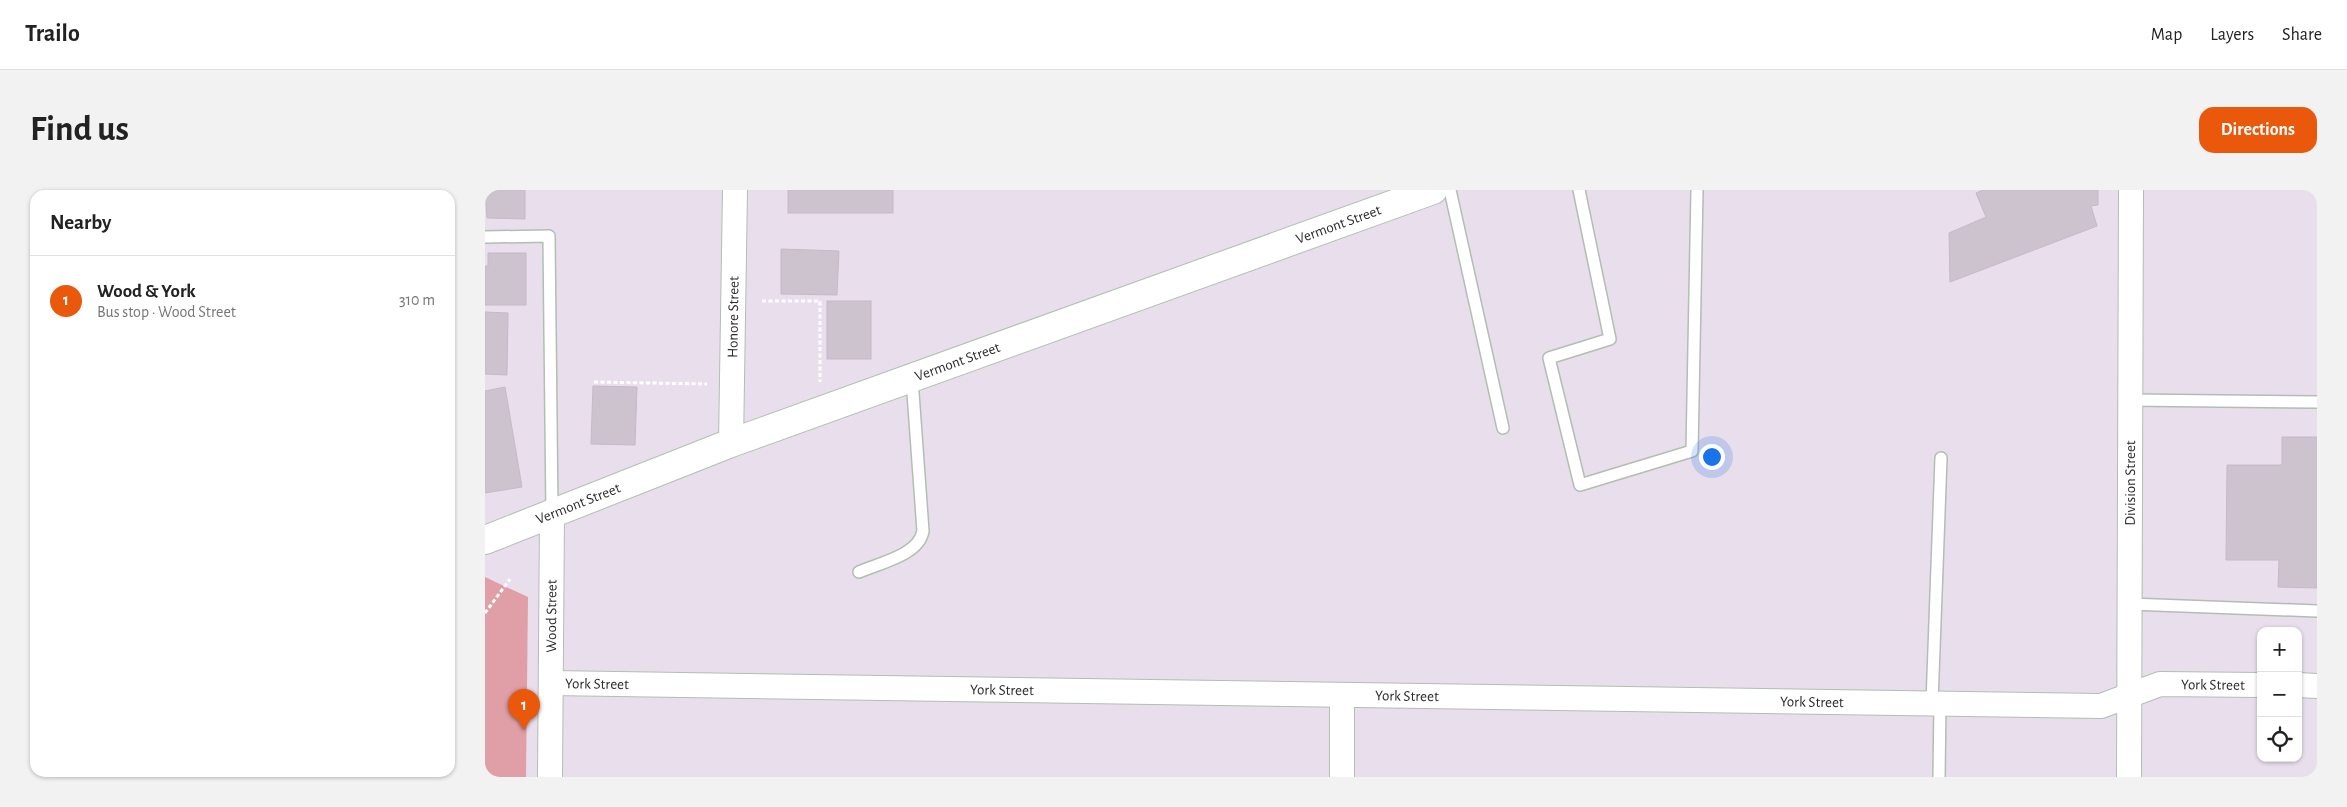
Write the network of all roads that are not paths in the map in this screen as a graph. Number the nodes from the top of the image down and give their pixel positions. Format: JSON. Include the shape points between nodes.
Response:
{"nodes":[{"id":1,"x":735,"y":190,"type":"edge"},
{"id":2,"x":1433,"y":190,"type":"edge"},
{"id":3,"x":1450,"y":190,"type":"edge"},
{"id":4,"x":1579,"y":190,"type":"edge"},
{"id":5,"x":1697,"y":190,"type":"edge"},
{"id":6,"x":2131,"y":190,"type":"edge"},
{"id":7,"x":485,"y":236,"type":"edge"},
{"id":8,"x":912,"y":379,"type":"junction"},
{"id":9,"x":2130,"y":400,"type":"junction"},
{"id":10,"x":2317,"y":402,"type":"edge"},
{"id":11,"x":1503,"y":428,"type":"dead end"},
{"id":12,"x":731,"y":443,"type":"junction"},
{"id":13,"x":1941,"y":458,"type":"dead end"},
{"id":14,"x":552,"y":514,"type":"junction"},
{"id":15,"x":485,"y":540,"type":"edge"},
{"id":16,"x":859,"y":572,"type":"dead end"},
{"id":17,"x":2129,"y":604,"type":"junction"},
{"id":18,"x":2317,"y":611,"type":"edge"},
{"id":19,"x":551,"y":683,"type":"junction"},
{"id":20,"x":2257,"y":685,"type":"edge"},
{"id":21,"x":2302,"y":685,"type":"edge"},
{"id":22,"x":2317,"y":686,"type":"edge"},
{"id":23,"x":1342,"y":695,"type":"junction"},
{"id":24,"x":2129,"y":695,"type":"junction"},
{"id":25,"x":1936,"y":703,"type":"junction"},
{"id":26,"x":551,"y":777,"type":"edge"},
{"id":27,"x":1342,"y":777,"type":"edge"},
{"id":28,"x":1939,"y":777,"type":"edge"},
{"id":29,"x":2129,"y":777,"type":"edge"}],
"edges":[{"from":1,"to":12,"type":"street","name":"Honore Street"},
{"from":2,"to":8,"type":"street","name":"Vermont Street"},
{"from":3,"to":11,"type":"lane"},
{"from":4,"to":5,"type":"lane","via":[[1610,339],[1549,358],[1580,485],[1693,451]]},
{"from":6,"to":9,"type":"street","name":"Division Street"},
{"from":7,"to":14,"type":"lane","via":[[549,236]]},
{"from":8,"to":12,"type":"street","name":"Vermont Street"},
{"from":8,"to":16,"type":"lane","via":[[923,530],[921,540],[909,550]]},
{"from":9,"to":10,"type":"lane"},
{"from":9,"to":17,"type":"street","name":"Division Street"},
{"from":12,"to":14,"type":"street","name":"Vermont Street"},
{"from":13,"to":25,"type":"lane"},
{"from":14,"to":15,"type":"street","name":"Vermont Street"},
{"from":14,"to":19,"type":"street","name":"Wood Street"},
{"from":17,"to":18,"type":"lane"},
{"from":17,"to":24,"type":"street","name":"Division Street"},
{"from":19,"to":23,"type":"street","name":"York Street"},
{"from":19,"to":26,"type":"street","name":"Wood Street"},
{"from":20,"to":24,"type":"street","name":"York Street","via":[[2160,684]]},
{"from":21,"to":22,"type":"street"},
{"from":23,"to":25,"type":"street","name":"York Street"},
{"from":23,"to":27,"type":"street"},
{"from":24,"to":25,"type":"street","name":"York Street","via":[[2101,706]]},
{"from":24,"to":29,"type":"street","name":"Division Street"},
{"from":25,"to":28,"type":"lane"}]}
